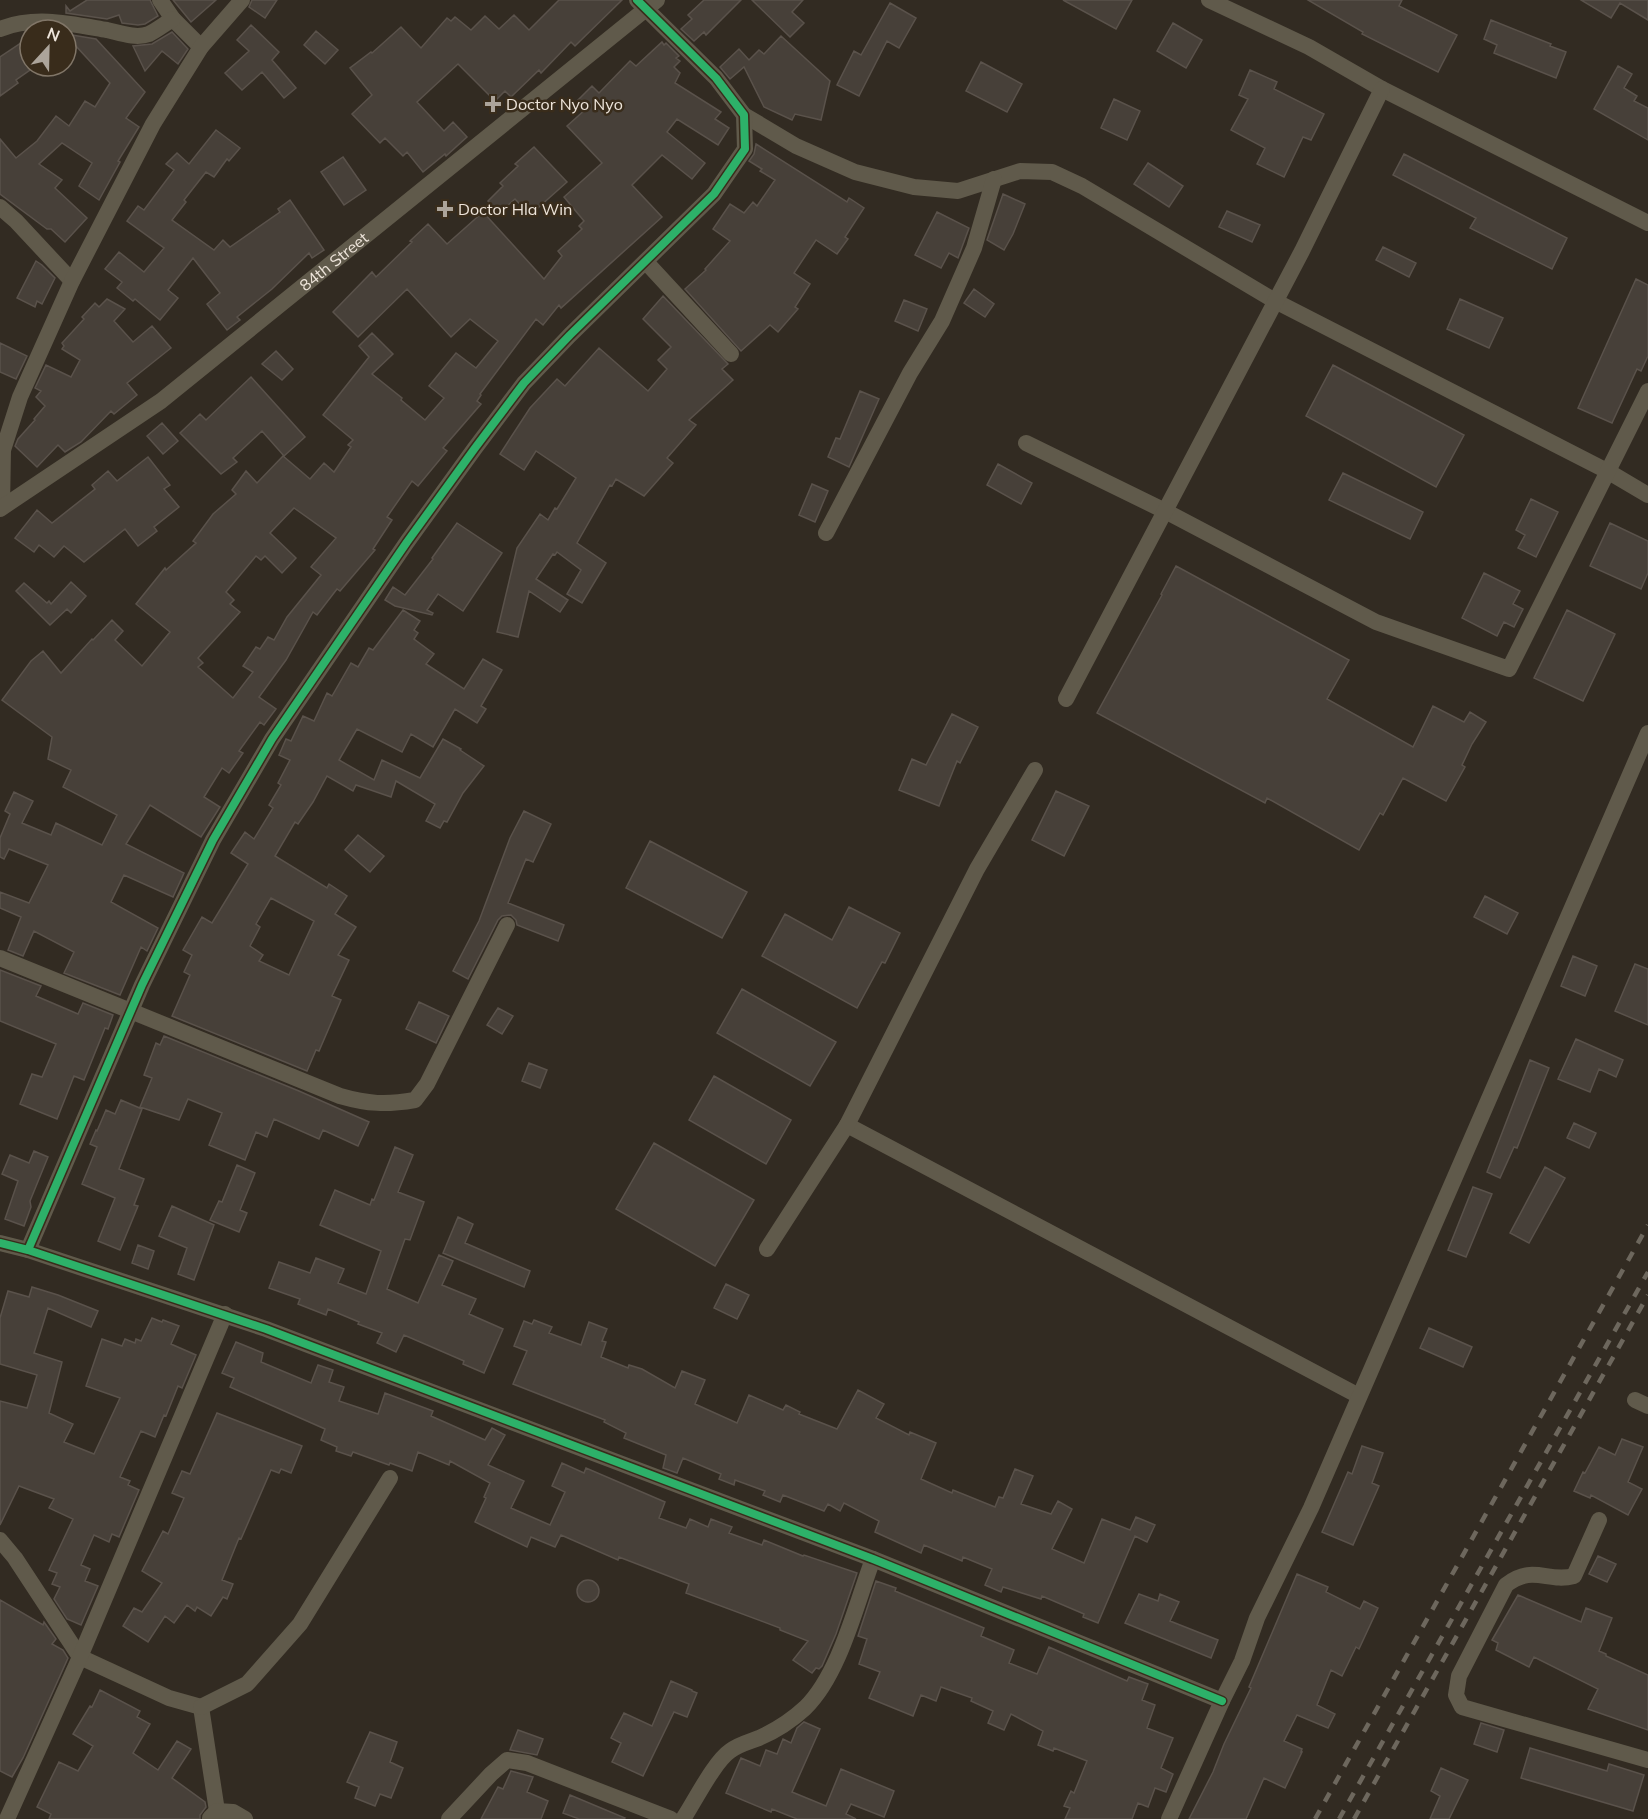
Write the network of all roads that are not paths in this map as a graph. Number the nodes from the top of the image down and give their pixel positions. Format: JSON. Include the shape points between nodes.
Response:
{"nodes":[{"id":1,"x":160,"y":0,"type":"edge"},
{"id":2,"x":242,"y":0,"type":"edge"},
{"id":3,"x":1209,"y":0,"type":"edge"},
{"id":4,"x":646,"y":3,"type":"edge"},
{"id":5,"x":173,"y":19,"type":"junction"},
{"id":6,"x":0,"y":29,"type":"edge"},
{"id":7,"x":201,"y":47,"type":"junction"},
{"id":8,"x":1382,"y":89,"type":"junction"},
{"id":9,"x":744,"y":115,"type":"junction"},
{"id":10,"x":994,"y":179,"type":"junction"},
{"id":11,"x":0,"y":207,"type":"edge"},
{"id":12,"x":1648,"y":224,"type":"edge"},
{"id":13,"x":646,"y":262,"type":"junction"},
{"id":14,"x":72,"y":281,"type":"junction"},
{"id":15,"x":1275,"y":302,"type":"junction"},
{"id":16,"x":731,"y":354,"type":"dead end"},
{"id":17,"x":1648,"y":392,"type":"edge"},
{"id":18,"x":1026,"y":443,"type":"dead end"},
{"id":19,"x":1609,"y":472,"type":"junction"},
{"id":20,"x":1648,"y":495,"type":"edge"},
{"id":21,"x":1,"y":508,"type":"edge"},
{"id":22,"x":1165,"y":511,"type":"junction"},
{"id":23,"x":826,"y":533,"type":"dead end"},
{"id":24,"x":1066,"y":699,"type":"dead end"},
{"id":25,"x":1648,"y":733,"type":"edge"},
{"id":26,"x":1035,"y":770,"type":"dead end"},
{"id":27,"x":507,"y":925,"type":"dead end"},
{"id":28,"x":0,"y":958,"type":"edge"},
{"id":29,"x":131,"y":1011,"type":"junction"},
{"id":30,"x":847,"y":1125,"type":"junction"},
{"id":31,"x":0,"y":1243,"type":"edge"},
{"id":32,"x":767,"y":1249,"type":"dead end"},
{"id":33,"x":28,"y":1250,"type":"junction"},
{"id":34,"x":225,"y":1314,"type":"junction"},
{"id":35,"x":1359,"y":1396,"type":"junction"},
{"id":36,"x":390,"y":1478,"type":"dead end"},
{"id":37,"x":1599,"y":1520,"type":"dead end"},
{"id":38,"x":0,"y":1540,"type":"edge"},
{"id":39,"x":873,"y":1559,"type":"junction"},
{"id":40,"x":80,"y":1656,"type":"junction"},
{"id":41,"x":1222,"y":1701,"type":"junction"},
{"id":42,"x":201,"y":1707,"type":"junction"},
{"id":43,"x":1648,"y":1760,"type":"edge"},
{"id":44,"x":213,"y":1815,"type":"edge"},
{"id":45,"x":7,"y":1816,"type":"edge"},
{"id":46,"x":245,"y":1819,"type":"edge"},
{"id":47,"x":449,"y":1819,"type":"edge"},
{"id":48,"x":670,"y":1819,"type":"edge"},
{"id":49,"x":683,"y":1819,"type":"edge"},
{"id":50,"x":1169,"y":1819,"type":"edge"}],
"edges":[{"from":1,"to":5,"type":"street"},
{"from":2,"to":7,"type":"street"},
{"from":3,"to":8,"type":"street","via":[[1309,47]]},
{"from":4,"to":9,"type":"street","via":[[716,78]]},
{"from":4,"to":21,"type":"street","name":"84th Street","via":[[161,401]]},
{"from":5,"to":6,"type":"street","via":[[149,34],[135,36],[70,23],[35,21]]},
{"from":5,"to":7,"type":"street"},
{"from":7,"to":14,"type":"street","via":[[153,124]]},
{"from":8,"to":12,"type":"street"},
{"from":8,"to":15,"type":"street"},
{"from":9,"to":10,"type":"street","via":[[796,146],[855,172],[915,187],[958,191]]},
{"from":9,"to":13,"type":"street","via":[[745,149],[714,194]]},
{"from":10,"to":15,"type":"street","via":[[1020,171],[1052,172],[1082,186]]},
{"from":10,"to":23,"type":"street","via":[[974,248],[942,321],[910,373]]},
{"from":11,"to":14,"type":"street"},
{"from":13,"to":16,"type":"street"},
{"from":13,"to":29,"type":"street","via":[[524,383],[406,542],[272,739],[213,840]]},
{"from":14,"to":21,"type":"street","via":[[20,398],[3,450]]},
{"from":15,"to":19,"type":"street"},
{"from":15,"to":22,"type":"street"},
{"from":17,"to":19,"type":"street"},
{"from":18,"to":22,"type":"street"},
{"from":19,"to":20,"type":"street"},
{"from":19,"to":22,"type":"street","via":[[1509,669],[1376,622]]},
{"from":22,"to":24,"type":"street"},
{"from":25,"to":35,"type":"street"},
{"from":26,"to":30,"type":"street","via":[[977,869]]},
{"from":27,"to":29,"type":"street","via":[[415,1101],[366,1103],[340,1095]]},
{"from":28,"to":29,"type":"street"},
{"from":29,"to":33,"type":"street"},
{"from":30,"to":32,"type":"street"},
{"from":30,"to":35,"type":"street"},
{"from":31,"to":33,"type":"street"},
{"from":33,"to":34,"type":"street"},
{"from":34,"to":39,"type":"street"},
{"from":34,"to":40,"type":"street"},
{"from":35,"to":41,"type":"street"},
{"from":36,"to":42,"type":"street","via":[[300,1624],[247,1684]]},
{"from":37,"to":43,"type":"street","via":[[1574,1576],[1562,1579],[1529,1574],[1515,1577],[1506,1585],[1459,1676],[1456,1695],[1462,1707]]},
{"from":38,"to":40,"type":"street"},
{"from":39,"to":41,"type":"street"},
{"from":39,"to":49,"type":"street","via":[[823,1686],[792,1718],[728,1752]]},
{"from":40,"to":42,"type":"street","via":[[169,1698]]},
{"from":40,"to":45,"type":"street"},
{"from":41,"to":50,"type":"street"},
{"from":42,"to":44,"type":"street"},
{"from":44,"to":46,"type":"street","via":[[233,1812]]},
{"from":47,"to":48,"type":"street","via":[[507,1760],[527,1763]]}]}
